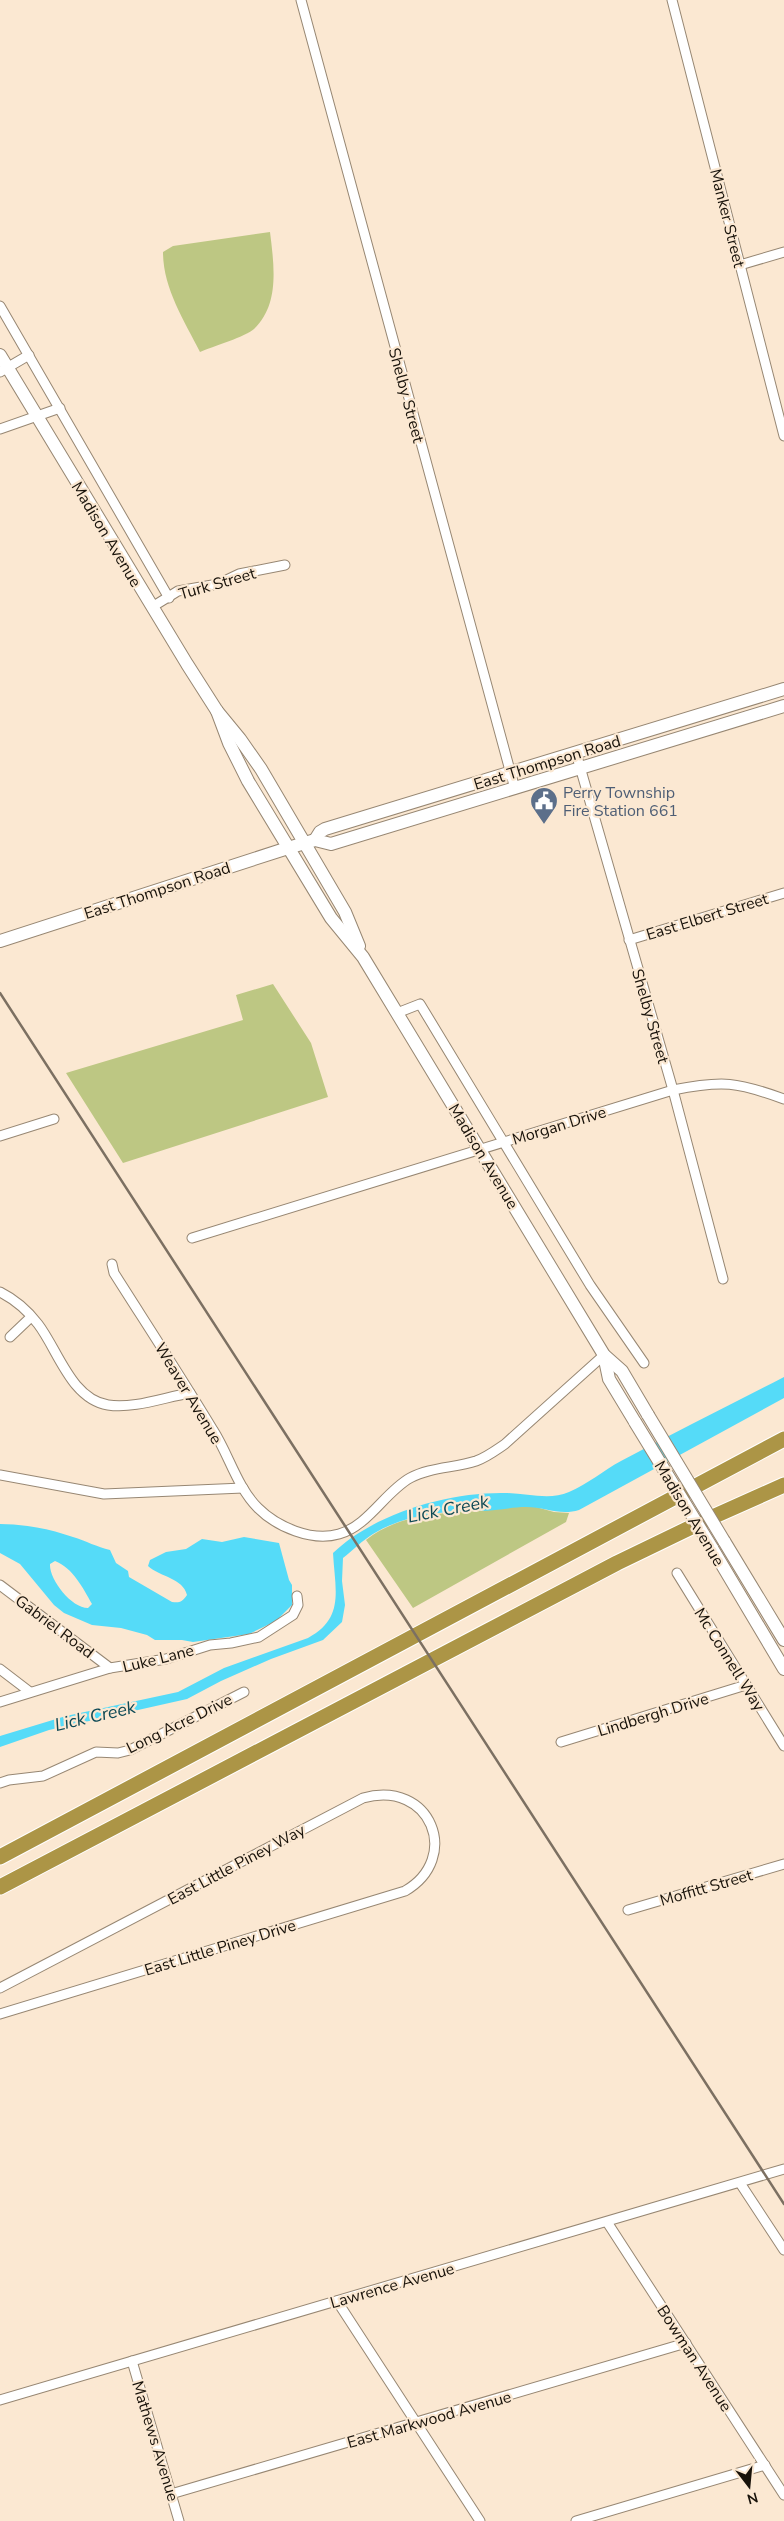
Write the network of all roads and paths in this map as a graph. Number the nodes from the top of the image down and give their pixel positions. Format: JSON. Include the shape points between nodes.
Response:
{"nodes":[{"id":1,"x":302,"y":0,"type":"edge"},
{"id":2,"x":672,"y":0,"type":"edge"},
{"id":3,"x":784,"y":252,"type":"edge"},
{"id":4,"x":740,"y":265,"type":"junction"},
{"id":5,"x":0,"y":306,"type":"edge"},
{"id":6,"x":0,"y":355,"type":"edge"},
{"id":7,"x":29,"y":355,"type":"junction"},
{"id":8,"x":4,"y":370,"type":"edge"},
{"id":9,"x":60,"y":408,"type":"junction"},
{"id":10,"x":37,"y":418,"type":"junction"},
{"id":11,"x":0,"y":429,"type":"edge"},
{"id":12,"x":784,"y":436,"type":"edge"},
{"id":13,"x":285,"y":565,"type":"dead end"},
{"id":14,"x":169,"y":598,"type":"junction"},
{"id":15,"x":152,"y":607,"type":"junction"},
{"id":16,"x":784,"y":690,"type":"edge"},
{"id":17,"x":784,"y":706,"type":"edge"},
{"id":18,"x":217,"y":711,"type":"junction"},
{"id":19,"x":576,"y":753,"type":"junction"},
{"id":20,"x":580,"y":769,"type":"junction"},
{"id":21,"x":510,"y":772,"type":"junction"},
{"id":22,"x":515,"y":789,"type":"junction"},
{"id":23,"x":310,"y":842,"type":"junction"},
{"id":24,"x":288,"y":848,"type":"junction"},
{"id":25,"x":784,"y":893,"type":"edge"},
{"id":26,"x":0,"y":940,"type":"edge"},
{"id":27,"x":629,"y":940,"type":"junction"},
{"id":28,"x":363,"y":957,"type":"junction"},
{"id":29,"x":398,"y":1013,"type":"junction"},
{"id":30,"x":673,"y":1090,"type":"junction"},
{"id":31,"x":784,"y":1099,"type":"edge"},
{"id":32,"x":54,"y":1119,"type":"dead end"},
{"id":33,"x":0,"y":1136,"type":"edge"},
{"id":34,"x":503,"y":1142,"type":"junction"},
{"id":35,"x":480,"y":1149,"type":"junction"},
{"id":36,"x":192,"y":1238,"type":"dead end"},
{"id":37,"x":112,"y":1264,"type":"dead end"},
{"id":38,"x":723,"y":1279,"type":"dead end"},
{"id":39,"x":0,"y":1292,"type":"edge"},
{"id":40,"x":31,"y":1317,"type":"junction"},
{"id":41,"x":10,"y":1337,"type":"dead end"},
{"id":42,"x":604,"y":1355,"type":"junction"},
{"id":43,"x":644,"y":1363,"type":"dead end"},
{"id":44,"x":190,"y":1392,"type":"junction"},
{"id":45,"x":784,"y":1439,"type":"edge"},
{"id":46,"x":0,"y":1475,"type":"edge"},
{"id":47,"x":784,"y":1485,"type":"edge"},
{"id":48,"x":243,"y":1488,"type":"junction"},
{"id":49,"x":677,"y":1572,"type":"dead end"},
{"id":50,"x":0,"y":1585,"type":"edge"},
{"id":51,"x":297,"y":1596,"type":"dead end"},
{"id":52,"x":784,"y":1640,"type":"edge"},
{"id":53,"x":110,"y":1668,"type":"junction"},
{"id":54,"x":0,"y":1669,"type":"edge"},
{"id":55,"x":784,"y":1669,"type":"edge"},
{"id":56,"x":746,"y":1685,"type":"junction"},
{"id":57,"x":30,"y":1692,"type":"junction"},
{"id":58,"x":244,"y":1692,"type":"dead end"},
{"id":59,"x":0,"y":1702,"type":"edge"},
{"id":60,"x":561,"y":1742,"type":"dead end"},
{"id":61,"x":784,"y":1746,"type":"edge"},
{"id":62,"x":0,"y":1783,"type":"edge"},
{"id":63,"x":0,"y":1857,"type":"edge"},
{"id":64,"x":784,"y":1864,"type":"edge"},
{"id":65,"x":430,"y":1866,"type":"joint"},
{"id":66,"x":0,"y":1887,"type":"edge"},
{"id":67,"x":628,"y":1910,"type":"dead end"},
{"id":68,"x":0,"y":1988,"type":"edge"},
{"id":69,"x":0,"y":2014,"type":"edge"},
{"id":70,"x":784,"y":2169,"type":"edge"},
{"id":71,"x":740,"y":2182,"type":"junction"},
{"id":72,"x":607,"y":2222,"type":"junction"},
{"id":73,"x":784,"y":2250,"type":"edge"},
{"id":74,"x":338,"y":2301,"type":"junction"},
{"id":75,"x":686,"y":2343,"type":"junction"},
{"id":76,"x":132,"y":2361,"type":"junction"},
{"id":77,"x":0,"y":2400,"type":"edge"},
{"id":78,"x":416,"y":2423,"type":"junction"},
{"id":79,"x":765,"y":2465,"type":"junction"},
{"id":80,"x":171,"y":2494,"type":"junction"},
{"id":81,"x":784,"y":2495,"type":"edge"},
{"id":82,"x":179,"y":2521,"type":"edge"},
{"id":83,"x":480,"y":2521,"type":"edge"},
{"id":84,"x":576,"y":2521,"type":"edge"}],
"edges":[{"from":1,"to":21,"type":"street","name":"Shelby Street"},
{"from":2,"to":4,"type":"street","name":"Manker Street"},
{"from":3,"to":4,"type":"street"},
{"from":4,"to":12,"type":"street","name":"Manker Street"},
{"from":5,"to":7,"type":"street","name":"Madison Avenue"},
{"from":6,"to":8,"type":"main road","name":"Madison Avenue"},
{"from":7,"to":8,"type":"street"},
{"from":7,"to":9,"type":"street","name":"Madison Avenue"},
{"from":8,"to":10,"type":"main road","name":"Madison Avenue"},
{"from":9,"to":10,"type":"street"},
{"from":9,"to":14,"type":"street","name":"Madison Avenue"},
{"from":10,"to":11,"type":"street"},
{"from":10,"to":15,"type":"main road","name":"Madison Avenue"},
{"from":13,"to":14,"type":"street","name":"Turk Street","via":[[239,574],[218,584],[178,591]]},
{"from":14,"to":15,"type":"street","name":"Turk Street"},
{"from":15,"to":18,"type":"main road","name":"Madison Avenue"},
{"from":16,"to":19,"type":"main road","name":"East Thompson Road"},
{"from":17,"to":20,"type":"main road","name":"East Thompson Road"},
{"from":18,"to":23,"type":"main road","name":"Madison Avenue","via":[[240,739]]},
{"from":18,"to":24,"type":"main road","name":"Madison Avenue","via":[[247,779]]},
{"from":19,"to":20,"type":"street","name":"Shelby Street"},
{"from":19,"to":21,"type":"main road","name":"East Thompson Road"},
{"from":20,"to":22,"type":"main road","name":"East Thompson Road"},
{"from":20,"to":27,"type":"street","name":"Shelby Street"},
{"from":21,"to":22,"type":"street","name":"Shelby Street"},
{"from":21,"to":23,"type":"main road","name":"East Thompson Road","via":[[325,829]]},
{"from":22,"to":23,"type":"main road","name":"East Thompson Road","via":[[331,844]]},
{"from":23,"to":24,"type":"main road","name":"East Thompson Road"},
{"from":23,"to":28,"type":"main road","name":"Madison Avenue","via":[[346,912]]},
{"from":24,"to":26,"type":"main road","name":"East Thompson Road"},
{"from":24,"to":28,"type":"main road","name":"Madison Avenue","via":[[331,918]]},
{"from":25,"to":27,"type":"street","name":"East Elbert Street"},
{"from":27,"to":30,"type":"street","name":"Shelby Street"},
{"from":28,"to":29,"type":"main road","name":"Madison Avenue"},
{"from":29,"to":34,"type":"street","name":"Madison Avenue","via":[[420,1004]]},
{"from":29,"to":35,"type":"main road","name":"Madison Avenue"},
{"from":30,"to":31,"type":"street","name":"Morgan Drive","via":[[708,1083],[734,1084]]},
{"from":30,"to":34,"type":"street","name":"Morgan Drive"},
{"from":30,"to":38,"type":"street","name":"Shelby Street"},
{"from":32,"to":33,"type":"street"},
{"from":34,"to":35,"type":"street","name":"Morgan Drive"},
{"from":34,"to":43,"type":"street","name":"Madison Avenue","via":[[590,1285]]},
{"from":35,"to":36,"type":"street","name":"Morgan Drive"},
{"from":35,"to":42,"type":"main road","name":"Madison Avenue"},
{"from":37,"to":44,"type":"street","name":"Weaver Avenue","via":[[114,1273]]},
{"from":39,"to":40,"type":"street"},
{"from":40,"to":41,"type":"street"},
{"from":40,"to":44,"type":"street","via":[[76,1384],[96,1401],[120,1406]]},
{"from":42,"to":48,"type":"street","name":"Weaver Avenue","via":[[499,1449],[476,1460],[411,1478],[350,1529],[338,1534],[309,1534],[288,1528],[254,1504]]},
{"from":42,"to":52,"type":"main road","name":"Madison Avenue","bridge":true,"via":[[622,1371]]},
{"from":42,"to":55,"type":"main road","name":"Madison Avenue","bridge":true,"via":[[609,1379]]},
{"from":44,"to":48,"type":"street","name":"Weaver Avenue","via":[[215,1432]]},
{"from":45,"to":63,"type":"highway"},
{"from":46,"to":48,"type":"street","via":[[108,1494]]},
{"from":47,"to":66,"type":"highway","via":[[632,1555]]},
{"from":49,"to":56,"type":"street","name":"Mc Connell Way"},
{"from":50,"to":53,"type":"street","name":"Gabriel Road"},
{"from":51,"to":53,"type":"street","name":"Luke Lane","via":[[298,1606],[292,1615],[259,1637],[210,1645],[166,1659]]},
{"from":53,"to":57,"type":"street","name":"Luke Lane"},
{"from":54,"to":57,"type":"street"},
{"from":56,"to":60,"type":"street","name":"Lindbergh Drive"},
{"from":56,"to":61,"type":"street","name":"Mc Connell Way"},
{"from":57,"to":59,"type":"street","name":"Luke Lane"},
{"from":58,"to":62,"type":"street","name":"Long Acre Drive","via":[[130,1750],[96,1752],[43,1776]]},
{"from":64,"to":67,"type":"street","name":"Moffitt Street"},
{"from":65,"to":68,"type":"street","name":"East Little Piney Way","via":[[434,1840],[432,1827],[422,1811],[409,1800],[393,1794],[376,1794]]},
{"from":65,"to":69,"type":"street","name":"East Little Piney Drive","via":[[419,1882],[405,1891]]},
{"from":70,"to":71,"type":"street","name":"Lawrence Avenue"},
{"from":71,"to":72,"type":"street","name":"Lawrence Avenue"},
{"from":71,"to":73,"type":"street"},
{"from":72,"to":74,"type":"street","name":"Lawrence Avenue"},
{"from":72,"to":75,"type":"street","name":"Bowman Avenue"},
{"from":74,"to":76,"type":"street","name":"Lawrence Avenue"},
{"from":74,"to":78,"type":"street"},
{"from":75,"to":78,"type":"street","name":"East Markwood Avenue"},
{"from":75,"to":79,"type":"street","name":"Bowman Avenue"},
{"from":76,"to":77,"type":"street","name":"Lawrence Avenue"},
{"from":76,"to":80,"type":"street","name":"Mathews Avenue"},
{"from":78,"to":80,"type":"street","name":"East Markwood Avenue"},
{"from":78,"to":83,"type":"street"},
{"from":79,"to":81,"type":"street","name":"Bowman Avenue"},
{"from":79,"to":84,"type":"street"},
{"from":80,"to":82,"type":"street","name":"Mathews Avenue"}]}
